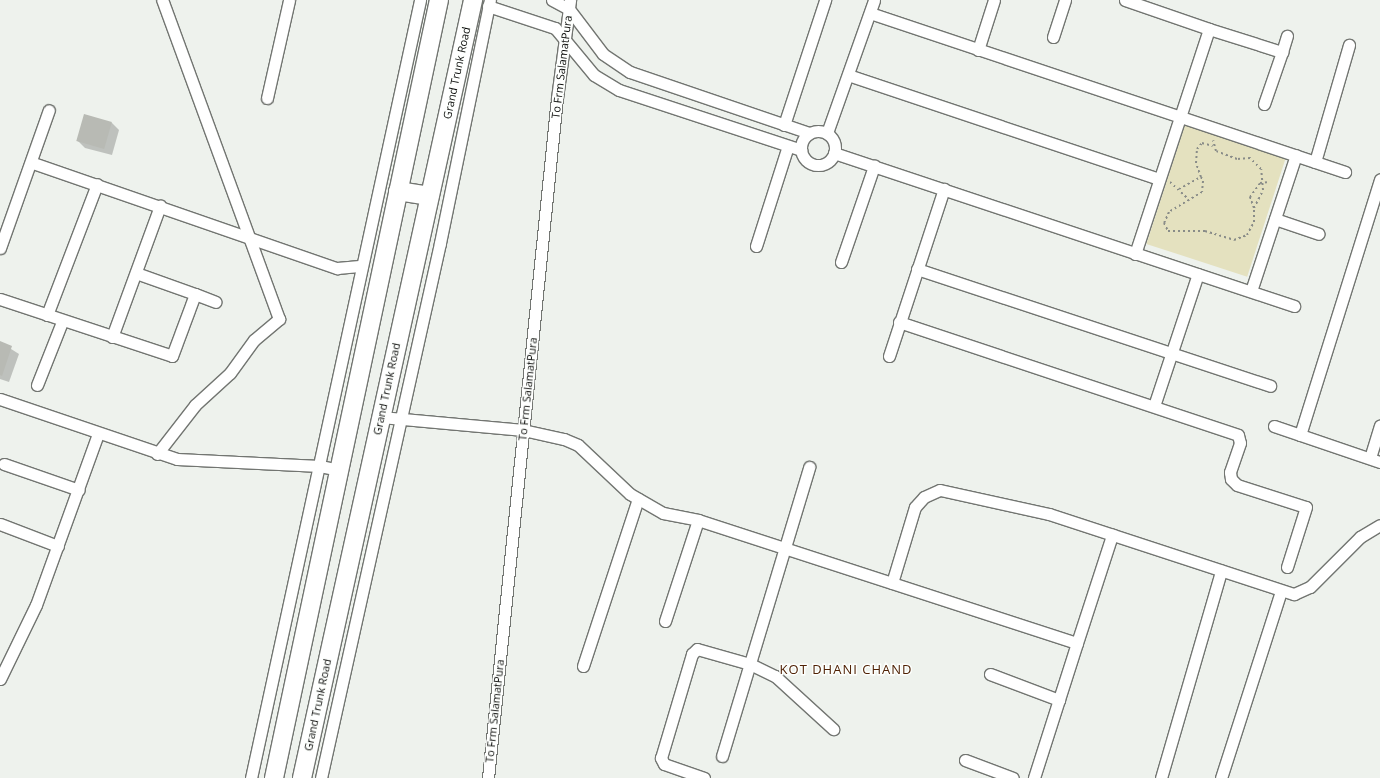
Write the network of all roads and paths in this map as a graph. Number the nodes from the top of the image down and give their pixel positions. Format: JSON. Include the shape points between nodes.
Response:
{"nodes":[{"id":1,"x":162,"y":0,"type":"edge"},
{"id":2,"x":289,"y":0,"type":"edge"},
{"id":3,"x":420,"y":0,"type":"edge"},
{"id":4,"x":439,"y":0,"type":"edge"},
{"id":5,"x":552,"y":0,"type":"edge"},
{"id":6,"x":825,"y":0,"type":"edge"},
{"id":7,"x":874,"y":0,"type":"edge"},
{"id":8,"x":994,"y":0,"type":"edge"},
{"id":9,"x":1065,"y":0,"type":"edge"},
{"id":10,"x":1125,"y":0,"type":"edge"},
{"id":11,"x":484,"y":2,"type":"edge"},
{"id":12,"x":570,"y":5,"type":"edge"},
{"id":13,"x":870,"y":13,"type":"junction"},
{"id":14,"x":1209,"y":29,"type":"junction"},
{"id":15,"x":564,"y":34,"type":"junction"},
{"id":16,"x":1287,"y":36,"type":"dead end"},
{"id":17,"x":1053,"y":37,"type":"dead end"},
{"id":18,"x":1349,"y":45,"type":"dead end"},
{"id":19,"x":978,"y":50,"type":"junction"},
{"id":20,"x":1282,"y":52,"type":"junction"},
{"id":21,"x":848,"y":76,"type":"junction"},
{"id":22,"x":267,"y":98,"type":"dead end"},
{"id":23,"x":1264,"y":104,"type":"dead end"},
{"id":24,"x":49,"y":110,"type":"dead end"},
{"id":25,"x":1179,"y":118,"type":"junction"},
{"id":26,"x":784,"y":125,"type":"junction"},
{"id":27,"x":1216,"y":130,"type":"junction"},
{"id":28,"x":809,"y":133,"type":"junction"},
{"id":29,"x":827,"y":133,"type":"junction"},
{"id":30,"x":788,"y":146,"type":"junction"},
{"id":31,"x":1213,"y":146,"type":"junction"},
{"id":32,"x":800,"y":150,"type":"junction"},
{"id":33,"x":834,"y":153,"type":"junction"},
{"id":34,"x":1296,"y":155,"type":"junction"},
{"id":35,"x":1315,"y":162,"type":"junction"},
{"id":36,"x":32,"y":163,"type":"junction"},
{"id":37,"x":874,"y":166,"type":"junction"},
{"id":38,"x":1345,"y":172,"type":"dead end"},
{"id":39,"x":1201,"y":177,"type":"junction"},
{"id":40,"x":1159,"y":179,"type":"junction"},
{"id":41,"x":1380,"y":179,"type":"edge"},
{"id":42,"x":1269,"y":182,"type":"dead end"},
{"id":43,"x":97,"y":184,"type":"junction"},
{"id":44,"x":944,"y":189,"type":"junction"},
{"id":45,"x":1179,"y":189,"type":"junction"},
{"id":46,"x":398,"y":190,"type":"junction"},
{"id":47,"x":430,"y":196,"type":"junction"},
{"id":48,"x":1188,"y":199,"type":"junction"},
{"id":49,"x":160,"y":206,"type":"junction"},
{"id":50,"x":1254,"y":208,"type":"junction"},
{"id":51,"x":1275,"y":219,"type":"junction"},
{"id":52,"x":370,"y":230,"type":"junction"},
{"id":53,"x":389,"y":234,"type":"junction"},
{"id":54,"x":1319,"y":234,"type":"dead end"},
{"id":55,"x":248,"y":239,"type":"junction"},
{"id":56,"x":420,"y":240,"type":"junction"},
{"id":57,"x":440,"y":243,"type":"junction"},
{"id":58,"x":756,"y":246,"type":"dead end"},
{"id":59,"x":0,"y":248,"type":"edge"},
{"id":60,"x":1136,"y":254,"type":"junction"},
{"id":61,"x":841,"y":262,"type":"dead end"},
{"id":62,"x":362,"y":266,"type":"junction"},
{"id":63,"x":917,"y":269,"type":"junction"},
{"id":64,"x":136,"y":273,"type":"junction"},
{"id":65,"x":1198,"y":274,"type":"junction"},
{"id":66,"x":1251,"y":291,"type":"junction"},
{"id":67,"x":195,"y":294,"type":"junction"},
{"id":68,"x":0,"y":299,"type":"edge"},
{"id":69,"x":216,"y":302,"type":"dead end"},
{"id":70,"x":1294,"y":306,"type":"dead end"},
{"id":71,"x":47,"y":315,"type":"junction"},
{"id":72,"x":62,"y":322,"type":"junction"},
{"id":73,"x":900,"y":322,"type":"junction"},
{"id":74,"x":112,"y":337,"type":"junction"},
{"id":75,"x":1171,"y":353,"type":"junction"},
{"id":76,"x":889,"y":356,"type":"dead end"},
{"id":77,"x":37,"y":385,"type":"dead end"},
{"id":78,"x":1270,"y":386,"type":"dead end"},
{"id":79,"x":0,"y":399,"type":"edge"},
{"id":80,"x":1154,"y":406,"type":"junction"},
{"id":81,"x":381,"y":417,"type":"junction"},
{"id":82,"x":401,"y":419,"type":"junction"},
{"id":83,"x":1274,"y":426,"type":"dead end"},
{"id":84,"x":1380,"y":426,"type":"edge"},
{"id":85,"x":523,"y":430,"type":"junction"},
{"id":86,"x":98,"y":434,"type":"junction"},
{"id":87,"x":1300,"y":435,"type":"junction"},
{"id":88,"x":157,"y":454,"type":"junction"},
{"id":89,"x":1375,"y":460,"type":"edge"},
{"id":90,"x":4,"y":464,"type":"dead end"},
{"id":91,"x":320,"y":466,"type":"junction"},
{"id":92,"x":809,"y":467,"type":"dead end"},
{"id":93,"x":339,"y":470,"type":"junction"},
{"id":94,"x":79,"y":490,"type":"junction"},
{"id":95,"x":638,"y":499,"type":"junction"},
{"id":96,"x":698,"y":520,"type":"junction"},
{"id":97,"x":0,"y":524,"type":"edge"},
{"id":98,"x":1380,"y":525,"type":"edge"},
{"id":99,"x":1112,"y":535,"type":"junction"},
{"id":100,"x":58,"y":546,"type":"junction"},
{"id":101,"x":785,"y":548,"type":"junction"},
{"id":102,"x":1287,"y":567,"type":"dead end"},
{"id":103,"x":1221,"y":571,"type":"junction"},
{"id":104,"x":892,"y":583,"type":"junction"},
{"id":105,"x":1282,"y":591,"type":"junction"},
{"id":106,"x":665,"y":621,"type":"dead end"},
{"id":107,"x":1076,"y":643,"type":"junction"},
{"id":108,"x":750,"y":664,"type":"junction"},
{"id":109,"x":583,"y":666,"type":"dead end"},
{"id":110,"x":990,"y":674,"type":"dead end"},
{"id":111,"x":1,"y":678,"type":"edge"},
{"id":112,"x":330,"y":690,"type":"junction"},
{"id":113,"x":1059,"y":700,"type":"junction"},
{"id":114,"x":834,"y":729,"type":"dead end"},
{"id":115,"x":722,"y":756,"type":"dead end"},
{"id":116,"x":965,"y":760,"type":"dead end"},
{"id":117,"x":251,"y":778,"type":"edge"},
{"id":118,"x":274,"y":778,"type":"edge"},
{"id":119,"x":302,"y":778,"type":"edge"},
{"id":120,"x":321,"y":778,"type":"edge"},
{"id":121,"x":488,"y":778,"type":"edge"},
{"id":122,"x":704,"y":778,"type":"edge"},
{"id":123,"x":1013,"y":778,"type":"edge"},
{"id":124,"x":1034,"y":778,"type":"edge"},
{"id":125,"x":1161,"y":778,"type":"edge"},
{"id":126,"x":1221,"y":778,"type":"edge"}],
"edges":[{"from":1,"to":55,"type":"street"},
{"from":2,"to":22,"type":"street"},
{"from":3,"to":52,"type":"street"},
{"from":4,"to":46,"type":"highway"},
{"from":5,"to":12,"type":"street"},
{"from":6,"to":26,"type":"street"},
{"from":7,"to":13,"type":"street"},
{"from":8,"to":19,"type":"street"},
{"from":9,"to":17,"type":"street"},
{"from":10,"to":14,"type":"street"},
{"from":11,"to":15,"type":"street","via":[[555,28]]},
{"from":11,"to":47,"type":"highway","name":"Grand Trunk Road"},
{"from":11,"to":57,"type":"street"},
{"from":12,"to":15,"type":"street","name":"To Frm SalamatPura"},
{"from":12,"to":26,"type":"street","via":[[594,46],[630,72]]},
{"from":13,"to":19,"type":"street"},
{"from":13,"to":21,"type":"street"},
{"from":14,"to":20,"type":"street"},
{"from":14,"to":25,"type":"street"},
{"from":15,"to":30,"type":"street","via":[[594,75],[619,90]]},
{"from":15,"to":85,"type":"street","name":"To Frm SalamatPura"},
{"from":16,"to":20,"type":"street"},
{"from":18,"to":35,"type":"street"},
{"from":19,"to":25,"type":"street"},
{"from":20,"to":23,"type":"street"},
{"from":21,"to":29,"type":"street"},
{"from":21,"to":40,"type":"street"},
{"from":24,"to":36,"type":"street"},
{"from":25,"to":27,"type":"street"},
{"from":25,"to":40,"type":"street"},
{"from":26,"to":28,"type":"street"},
{"from":27,"to":31,"type":"path"},
{"from":27,"to":34,"type":"street"},
{"from":28,"to":29,"type":"street"},
{"from":28,"to":32,"type":"street"},
{"from":29,"to":33,"type":"street","via":[[834,142]]},
{"from":30,"to":32,"type":"street"},
{"from":30,"to":58,"type":"street"},
{"from":31,"to":39,"type":"path","via":[[1202,143],[1197,149]]},
{"from":31,"to":50,"type":"path","via":[[1223,155],[1250,158],[1259,165],[1264,190]]},
{"from":32,"to":33,"type":"street","via":[[805,160],[816,165],[827,163]]},
{"from":33,"to":37,"type":"street"},
{"from":34,"to":35,"type":"street"},
{"from":34,"to":51,"type":"street"},
{"from":35,"to":38,"type":"street"},
{"from":36,"to":43,"type":"street"},
{"from":36,"to":59,"type":"street"},
{"from":37,"to":44,"type":"street"},
{"from":37,"to":61,"type":"street"},
{"from":39,"to":45,"type":"path"},
{"from":39,"to":48,"type":"path","via":[[1202,192]]},
{"from":40,"to":45,"type":"path"},
{"from":40,"to":60,"type":"street"},
{"from":41,"to":87,"type":"street"},
{"from":42,"to":50,"type":"path","bridge":true,"via":[[1260,183],[1250,197]]},
{"from":43,"to":49,"type":"street"},
{"from":43,"to":71,"type":"street"},
{"from":44,"to":60,"type":"street"},
{"from":44,"to":63,"type":"street"},
{"from":45,"to":48,"type":"path"},
{"from":46,"to":47,"type":"highway"},
{"from":46,"to":53,"type":"highway"},
{"from":47,"to":56,"type":"highway","name":"Grand Trunk Road"},
{"from":48,"to":50,"type":"path","via":[[1169,212],[1164,223],[1168,231],[1205,231],[1242,239],[1254,222]]},
{"from":49,"to":55,"type":"street"},
{"from":49,"to":64,"type":"street"},
{"from":51,"to":54,"type":"street"},
{"from":51,"to":66,"type":"street"},
{"from":52,"to":53,"type":"street"},
{"from":52,"to":62,"type":"street"},
{"from":53,"to":93,"type":"highway"},
{"from":55,"to":62,"type":"street","via":[[337,268]]},
{"from":55,"to":88,"type":"street","via":[[279,319],[254,340],[230,373],[194,405]]},
{"from":56,"to":57,"type":"street"},
{"from":56,"to":81,"type":"highway","name":"Grand Trunk Road"},
{"from":57,"to":82,"type":"street"},
{"from":60,"to":65,"type":"street"},
{"from":62,"to":91,"type":"street"},
{"from":63,"to":73,"type":"street"},
{"from":63,"to":75,"type":"street"},
{"from":64,"to":67,"type":"street"},
{"from":64,"to":74,"type":"street"},
{"from":65,"to":66,"type":"street"},
{"from":65,"to":75,"type":"street"},
{"from":66,"to":70,"type":"street"},
{"from":67,"to":69,"type":"street"},
{"from":67,"to":74,"type":"street","via":[[172,356]]},
{"from":68,"to":71,"type":"street"},
{"from":71,"to":72,"type":"street"},
{"from":72,"to":74,"type":"street"},
{"from":72,"to":77,"type":"street"},
{"from":73,"to":76,"type":"street"},
{"from":73,"to":80,"type":"street"},
{"from":75,"to":78,"type":"street"},
{"from":75,"to":80,"type":"street"},
{"from":79,"to":86,"type":"street"},
{"from":80,"to":102,"type":"street","via":[[1238,435],[1240,443],[1230,472],[1231,479],[1237,485],[1306,507]]},
{"from":81,"to":82,"type":"street"},
{"from":81,"to":112,"type":"highway","name":"Grand Trunk Road"},
{"from":82,"to":85,"type":"street"},
{"from":82,"to":112,"type":"street"},
{"from":83,"to":87,"type":"street"},
{"from":84,"to":89,"type":"street"},
{"from":85,"to":95,"type":"street","via":[[550,434],[578,446],[600,470]]},
{"from":85,"to":121,"type":"street","name":"To Frm SalamatPura"},
{"from":86,"to":88,"type":"street"},
{"from":86,"to":94,"type":"street"},
{"from":87,"to":89,"type":"street"},
{"from":88,"to":91,"type":"street","via":[[177,459]]},
{"from":90,"to":94,"type":"street"},
{"from":91,"to":93,"type":"street"},
{"from":91,"to":117,"type":"street"},
{"from":92,"to":101,"type":"street"},
{"from":93,"to":118,"type":"highway"},
{"from":94,"to":100,"type":"street"},
{"from":95,"to":96,"type":"street","via":[[663,512]]},
{"from":95,"to":109,"type":"street"},
{"from":96,"to":101,"type":"street"},
{"from":96,"to":106,"type":"street"},
{"from":97,"to":100,"type":"street"},
{"from":98,"to":105,"type":"street","via":[[1360,537],[1310,587],[1294,594]]},
{"from":99,"to":103,"type":"street"},
{"from":99,"to":104,"type":"street","via":[[1049,514],[940,490],[932,492],[915,508]]},
{"from":99,"to":107,"type":"street"},
{"from":100,"to":111,"type":"street","via":[[36,605]]},
{"from":101,"to":104,"type":"street"},
{"from":101,"to":108,"type":"street"},
{"from":103,"to":105,"type":"street"},
{"from":103,"to":125,"type":"street"},
{"from":104,"to":107,"type":"street"},
{"from":105,"to":126,"type":"street"},
{"from":107,"to":113,"type":"street"},
{"from":108,"to":114,"type":"street","via":[[775,676]]},
{"from":108,"to":115,"type":"street"},
{"from":108,"to":122,"type":"street","via":[[705,649],[697,648],[692,654],[661,758],[664,764]]},
{"from":110,"to":113,"type":"street"},
{"from":112,"to":119,"type":"highway","name":"Grand Trunk Road"},
{"from":112,"to":120,"type":"street"},
{"from":113,"to":124,"type":"street"},
{"from":116,"to":123,"type":"street"}]}
